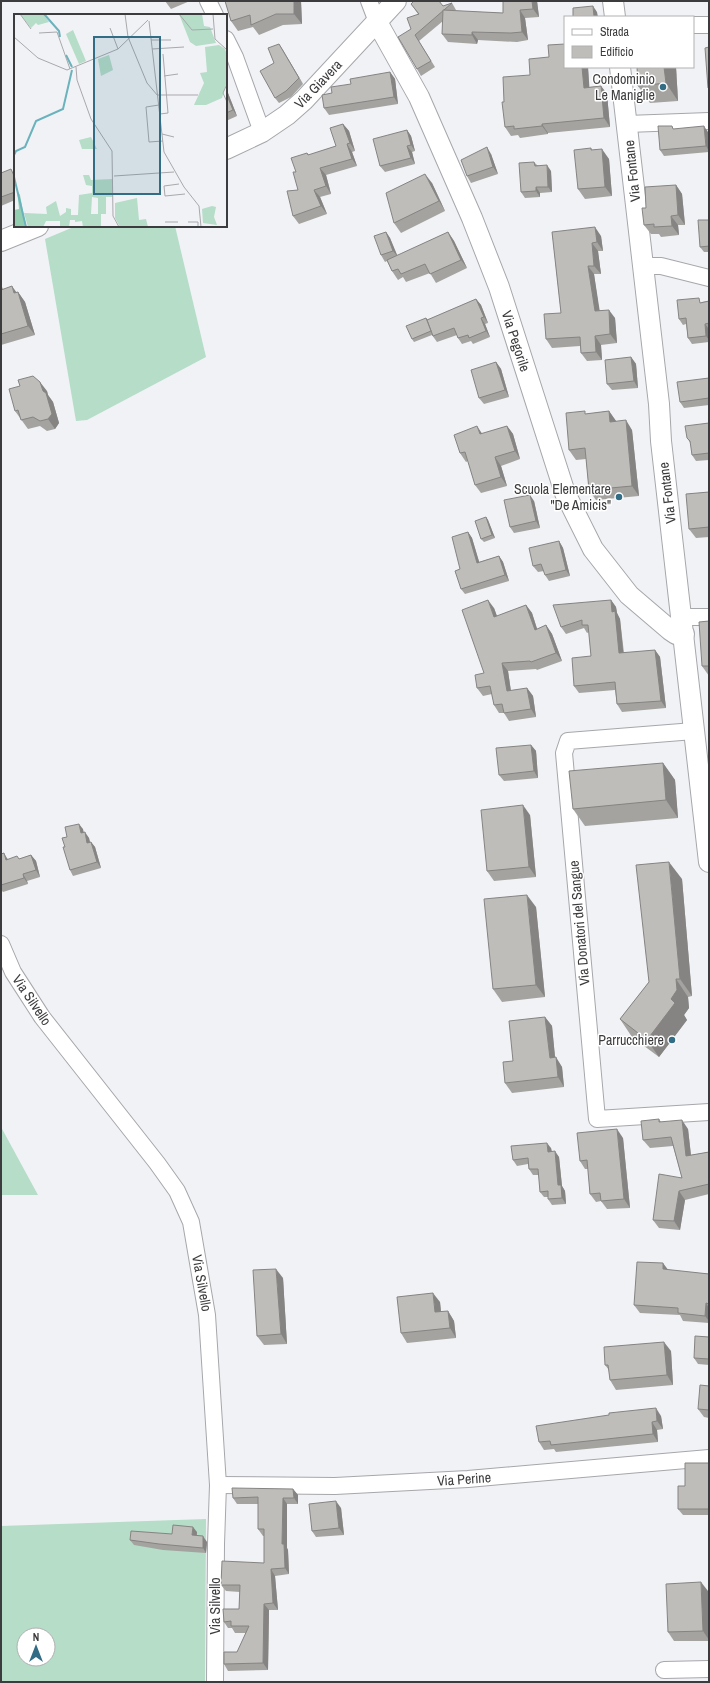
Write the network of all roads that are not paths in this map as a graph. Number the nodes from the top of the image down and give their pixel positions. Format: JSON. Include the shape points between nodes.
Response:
{"nodes":[{"id":1,"x":208,"y":1,"type":"edge"},
{"id":2,"x":369,"y":1,"type":"edge"},
{"id":3,"x":396,"y":1,"type":"edge"},
{"id":4,"x":613,"y":1,"type":"edge"},
{"id":5,"x":214,"y":14,"type":"edge"},
{"id":6,"x":614,"y":16,"type":"edge"},
{"id":7,"x":377,"y":22,"type":"junction"},
{"id":8,"x":709,"y":25,"type":"edge"},
{"id":9,"x":694,"y":26,"type":"edge"},
{"id":10,"x":227,"y":41,"type":"edge"},
{"id":11,"x":620,"y":68,"type":"edge"},
{"id":12,"x":709,"y":121,"type":"edge"},
{"id":13,"x":627,"y":124,"type":"junction"},
{"id":14,"x":262,"y":132,"type":"junction"},
{"id":15,"x":227,"y":149,"type":"edge"},
{"id":16,"x":36,"y":227,"type":"edge"},
{"id":17,"x":1,"y":241,"type":"edge"},
{"id":18,"x":643,"y":266,"type":"junction"},
{"id":19,"x":709,"y":278,"type":"edge"},
{"id":20,"x":709,"y":617,"type":"edge"},
{"id":21,"x":683,"y":626,"type":"junction"},
{"id":22,"x":694,"y":731,"type":"junction"},
{"id":23,"x":707,"y":820,"type":"edge"},
{"id":24,"x":709,"y":862,"type":"edge"},
{"id":25,"x":1,"y":944,"type":"edge"},
{"id":26,"x":709,"y":1112,"type":"edge"},
{"id":27,"x":709,"y":1458,"type":"edge"},
{"id":28,"x":218,"y":1485,"type":"junction"},
{"id":29,"x":709,"y":1668,"type":"edge"},
{"id":30,"x":664,"y":1670,"type":"dead end"},
{"id":31,"x":215,"y":1682,"type":"edge"}],
"edges":[{"from":1,"to":5,"type":"street"},
{"from":2,"to":7,"type":"street"},
{"from":3,"to":7,"type":"street","name":"Via Giavera"},
{"from":4,"to":6,"type":"street"},
{"from":7,"to":14,"type":"street","name":"Via Giavera","via":[[304,100]]},
{"from":7,"to":21,"type":"street","name":"Via Pegorile","via":[[419,97],[477,230],[499,287],[569,500],[593,549],[629,595],[676,634]]},
{"from":8,"to":9,"type":"street"},
{"from":10,"to":14,"type":"street"},
{"from":11,"to":13,"type":"street","name":"Via Fontane"},
{"from":12,"to":13,"type":"street","name":"Via Fontane"},
{"from":13,"to":18,"type":"street","name":"Via Fontane"},
{"from":14,"to":15,"type":"street","name":"Via Giavera"},
{"from":16,"to":17,"type":"street"},
{"from":18,"to":19,"type":"street","via":[[661,266]]},
{"from":18,"to":21,"type":"street","name":"Via Fontane","via":[[659,404],[660,441]]},
{"from":20,"to":21,"type":"street"},
{"from":21,"to":22,"type":"street","name":"Via Fontane"},
{"from":22,"to":23,"type":"street","name":"Via Fontane"},
{"from":22,"to":26,"type":"street","name":"Via Donatori del Sangue","via":[[568,741],[564,753],[597,1118]]},
{"from":23,"to":24,"type":"street","name":"Via Fontane"},
{"from":25,"to":28,"type":"street","name":"Via Silvello","via":[[12,972],[42,1017],[157,1163],[177,1191],[191,1222],[207,1315]]},
{"from":27,"to":28,"type":"street","name":"Via Perine","via":[[460,1479],[335,1486]]},
{"from":28,"to":31,"type":"street","name":"Via Silvello"},
{"from":29,"to":30,"type":"street"}]}
